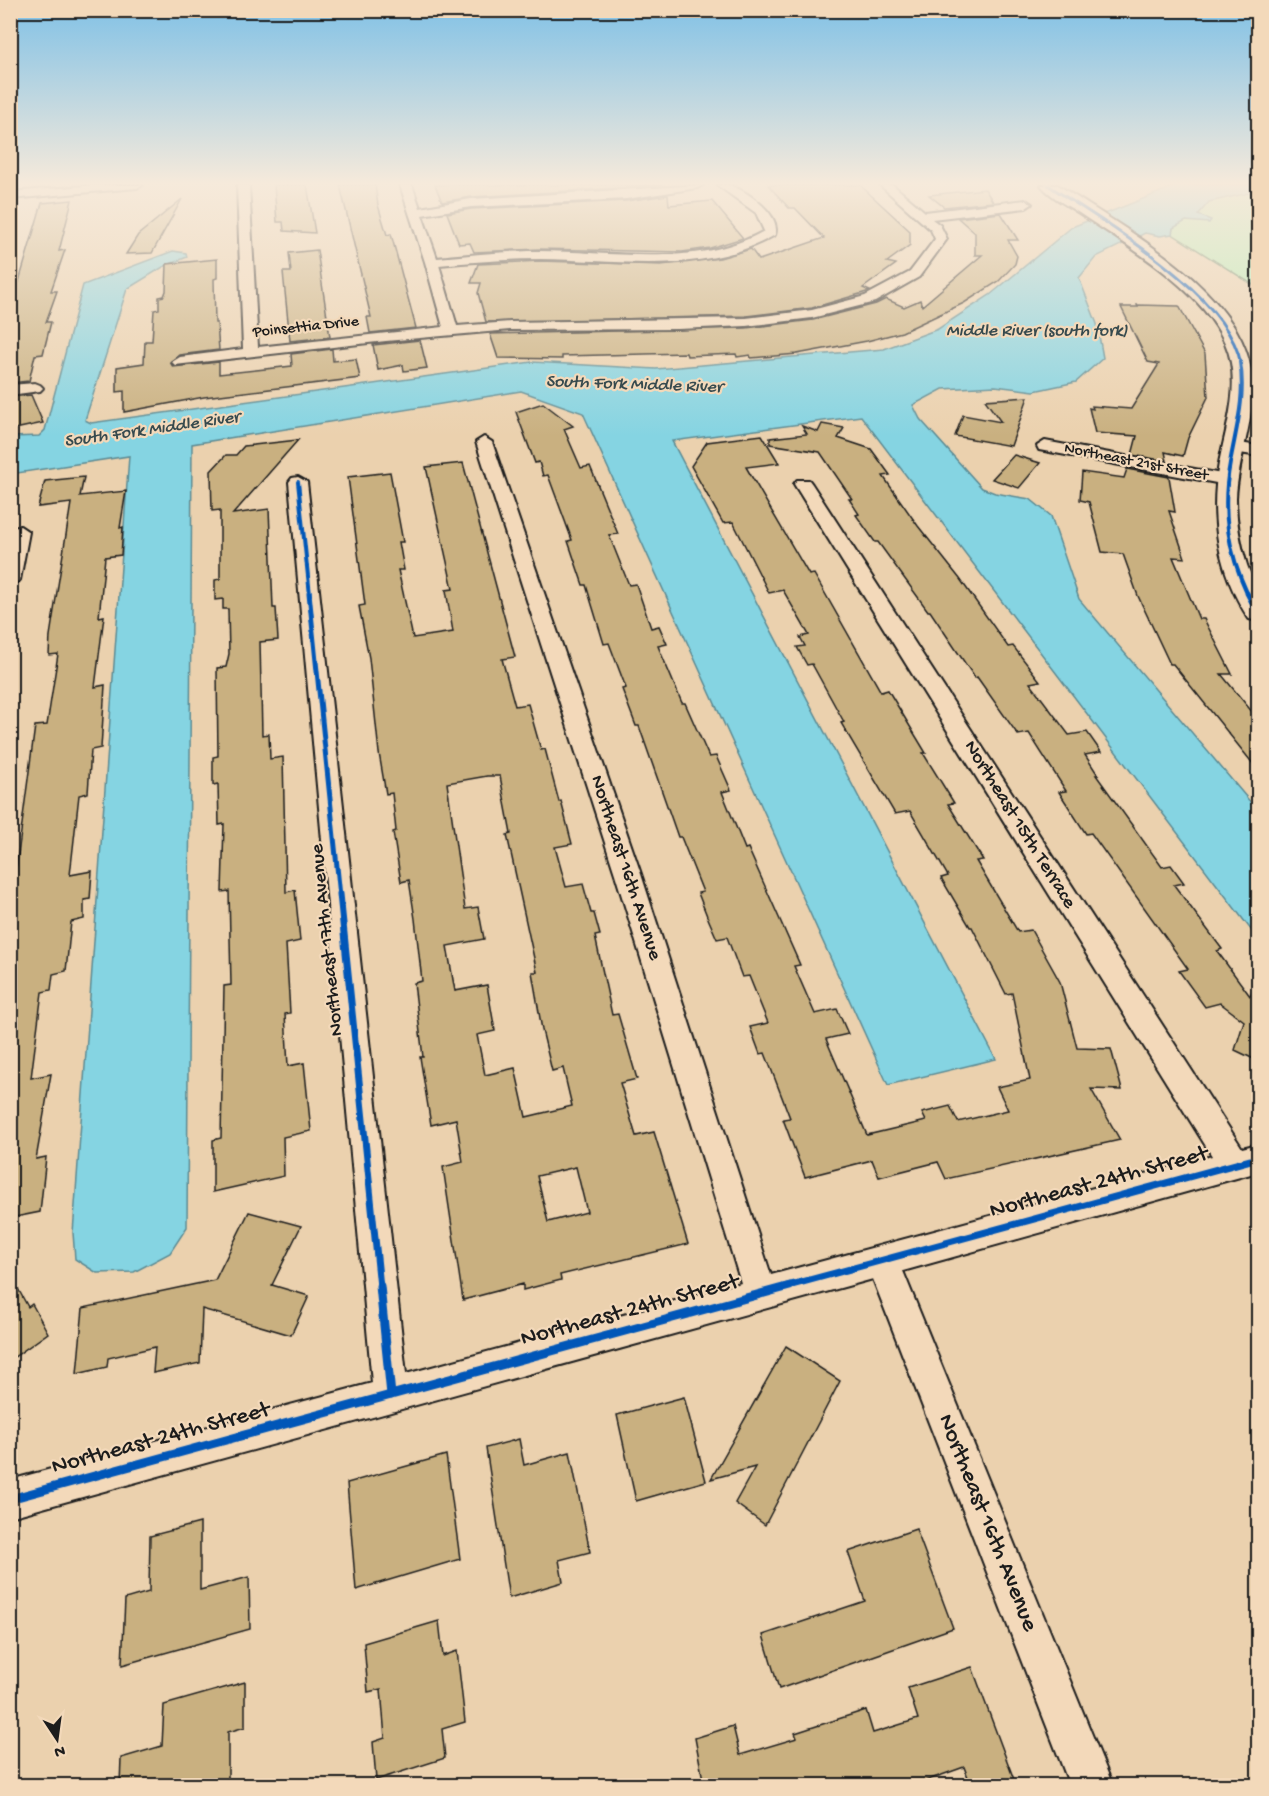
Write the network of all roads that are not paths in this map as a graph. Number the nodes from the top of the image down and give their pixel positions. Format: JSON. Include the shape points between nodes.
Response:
{"nodes":[{"id":1,"x":247,"y":269,"type":"edge"},
{"id":2,"x":434,"y":269,"type":"edge"},
{"id":3,"x":923,"y":269,"type":"edge"},
{"id":4,"x":1167,"y":269,"type":"edge"},
{"id":5,"x":451,"y":331,"type":"junction"},
{"id":6,"x":251,"y":352,"type":"junction"},
{"id":7,"x":180,"y":362,"type":"dead end"},
{"id":8,"x":35,"y":388,"type":"dead end"},
{"id":9,"x":10,"y":390,"type":"edge"},
{"id":10,"x":484,"y":442,"type":"dead end"},
{"id":11,"x":1045,"y":446,"type":"dead end"},
{"id":12,"x":1234,"y":447,"type":"junction"},
{"id":13,"x":1258,"y":451,"type":"edge"},
{"id":14,"x":1227,"y":480,"type":"junction"},
{"id":15,"x":298,"y":482,"type":"dead end"},
{"id":16,"x":802,"y":484,"type":"dead end"},
{"id":17,"x":20,"y":532,"type":"dead end"},
{"id":18,"x":10,"y":580,"type":"edge"},
{"id":19,"x":1250,"y":585,"type":"edge"},
{"id":20,"x":1258,"y":614,"type":"edge"},
{"id":21,"x":1247,"y":1162,"type":"edge"},
{"id":22,"x":882,"y":1260,"type":"junction"},
{"id":23,"x":761,"y":1294,"type":"junction"},
{"id":24,"x":391,"y":1395,"type":"junction"},
{"id":25,"x":10,"y":1499,"type":"edge"},
{"id":26,"x":1092,"y":1785,"type":"edge"}],
"edges":[{"from":1,"to":6,"type":"street"},
{"from":2,"to":5,"type":"street"},
{"from":3,"to":5,"type":"street","name":"Poinsettia Drive","via":[[878,294],[790,317],[730,324],[542,324]]},
{"from":4,"to":12,"type":"street","via":[[1196,294],[1233,341],[1244,385]]},
{"from":5,"to":6,"type":"street","name":"Poinsettia Drive"},
{"from":6,"to":7,"type":"street","name":"Poinsettia Drive"},
{"from":8,"to":9,"type":"street"},
{"from":10,"to":23,"type":"street","name":"Northeast 16th Avenue","via":[[628,874]]},
{"from":11,"to":14,"type":"street","name":"Northeast 21st Street"},
{"from":12,"to":13,"type":"street"},
{"from":12,"to":14,"type":"street"},
{"from":14,"to":19,"type":"street","via":[[1225,520],[1232,558]]},
{"from":15,"to":24,"type":"street","name":"Northeast 17th Avenue"},
{"from":16,"to":21,"type":"street","name":"Northeast 15th Terrace"},
{"from":17,"to":18,"type":"street"},
{"from":19,"to":20,"type":"street"},
{"from":21,"to":22,"type":"street","name":"Northeast 24th Street"},
{"from":22,"to":23,"type":"street","name":"Northeast 24th Street"},
{"from":22,"to":26,"type":"street","name":"Northeast 16th Avenue"},
{"from":23,"to":24,"type":"street","name":"Northeast 24th Street"},
{"from":24,"to":25,"type":"street","name":"Northeast 24th Street"}]}
